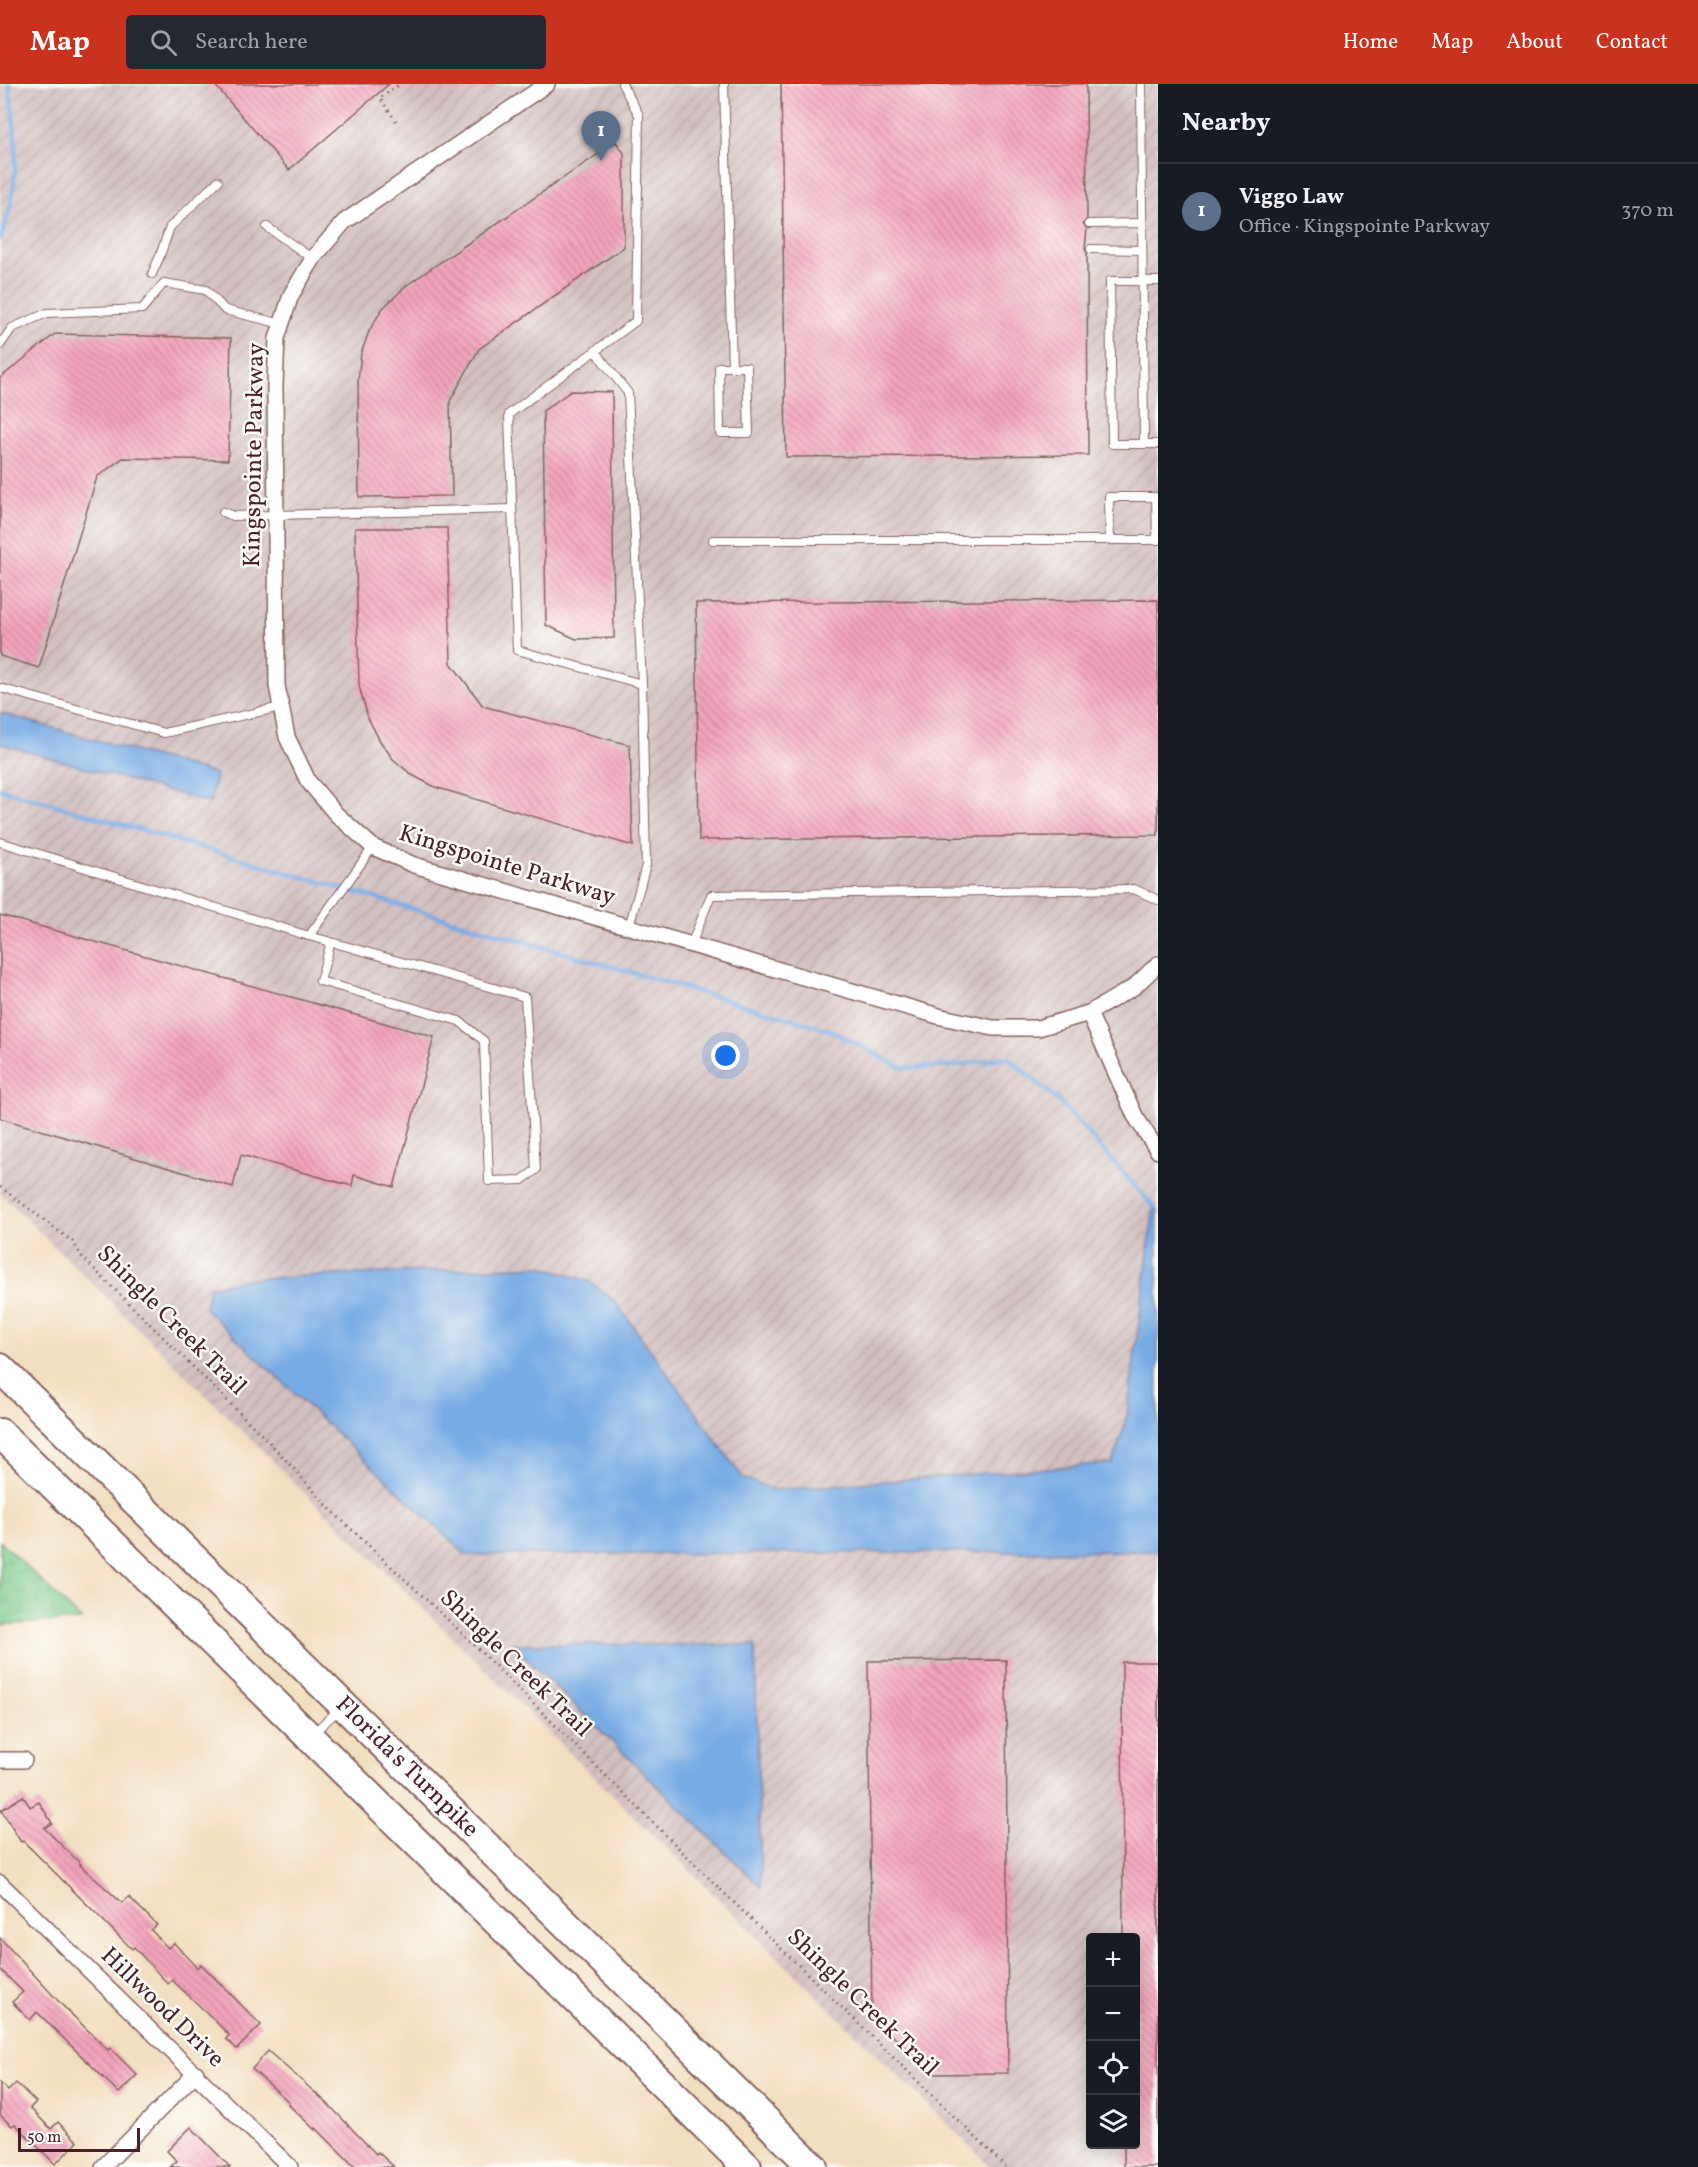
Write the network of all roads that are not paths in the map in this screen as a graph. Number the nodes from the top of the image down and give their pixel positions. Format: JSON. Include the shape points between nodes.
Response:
{"nodes":[{"id":1,"x":622,"y":84,"type":"edge"},
{"id":2,"x":724,"y":84,"type":"edge"},
{"id":3,"x":1141,"y":84,"type":"edge"},
{"id":4,"x":544,"y":85,"type":"edge"},
{"id":5,"x":218,"y":181,"type":"dead end"},
{"id":6,"x":1142,"y":223,"type":"junction"},
{"id":7,"x":1089,"y":224,"type":"dead end"},
{"id":8,"x":267,"y":227,"type":"dead end"},
{"id":9,"x":1091,"y":249,"type":"dead end"},
{"id":10,"x":1142,"y":250,"type":"junction"},
{"id":11,"x":313,"y":259,"type":"junction"},
{"id":12,"x":152,"y":274,"type":"dead end"},
{"id":13,"x":1142,"y":281,"type":"junction"},
{"id":14,"x":1158,"y":281,"type":"edge"},
{"id":15,"x":282,"y":324,"type":"junction"},
{"id":16,"x":0,"y":345,"type":"edge"},
{"id":17,"x":595,"y":351,"type":"junction"},
{"id":18,"x":732,"y":367,"type":"junction"},
{"id":19,"x":1144,"y":444,"type":"junction"},
{"id":20,"x":1158,"y":444,"type":"edge"},
{"id":21,"x":512,"y":510,"type":"junction"},
{"id":22,"x":224,"y":512,"type":"dead end"},
{"id":23,"x":276,"y":514,"type":"junction"},
{"id":24,"x":713,"y":540,"type":"dead end"},
{"id":25,"x":1110,"y":540,"type":"junction"},
{"id":26,"x":1157,"y":540,"type":"edge"},
{"id":27,"x":642,"y":684,"type":"junction"},
{"id":28,"x":0,"y":688,"type":"edge"},
{"id":29,"x":281,"y":707,"type":"junction"},
{"id":30,"x":0,"y":842,"type":"edge"},
{"id":31,"x":373,"y":847,"type":"junction"},
{"id":32,"x":1158,"y":900,"type":"edge"},
{"id":33,"x":629,"y":927,"type":"junction"},
{"id":34,"x":309,"y":936,"type":"junction"},
{"id":35,"x":331,"y":942,"type":"junction"},
{"id":36,"x":692,"y":945,"type":"junction"},
{"id":37,"x":1158,"y":964,"type":"edge"},
{"id":38,"x":1089,"y":1014,"type":"junction"},
{"id":39,"x":1158,"y":1151,"type":"edge"},
{"id":40,"x":0,"y":1368,"type":"edge"},
{"id":41,"x":0,"y":1433,"type":"edge"},
{"id":42,"x":344,"y":1706,"type":"junction"},
{"id":43,"x":309,"y":1737,"type":"junction"},
{"id":44,"x":0,"y":1760,"type":"edge"},
{"id":45,"x":24,"y":1760,"type":"dead end"},
{"id":46,"x":0,"y":1883,"type":"edge"},
{"id":47,"x":196,"y":2073,"type":"junction"},
{"id":48,"x":103,"y":2167,"type":"edge"},
{"id":49,"x":290,"y":2167,"type":"edge"},
{"id":50,"x":747,"y":2167,"type":"edge"},
{"id":51,"x":813,"y":2167,"type":"edge"}],
"edges":[{"from":1,"to":17,"type":"lane","via":[[639,115],[636,321]]},
{"from":2,"to":18,"type":"lane"},
{"from":3,"to":6,"type":"lane"},
{"from":4,"to":11,"type":"street","name":"Kingspointe Parkway","via":[[344,222]]},
{"from":5,"to":12,"type":"lane","via":[[170,227]]},
{"from":6,"to":7,"type":"lane"},
{"from":6,"to":10,"type":"lane"},
{"from":8,"to":11,"type":"lane"},
{"from":9,"to":10,"type":"lane"},
{"from":10,"to":13,"type":"lane"},
{"from":11,"to":15,"type":"street","name":"Kingspointe Parkway","via":[[291,296]]},
{"from":13,"to":14,"type":"lane"},
{"from":13,"to":19,"type":"lane"},
{"from":13,"to":19,"type":"lane","via":[[1110,281],[1112,444]]},
{"from":15,"to":16,"type":"lane","via":[[225,310],[206,290],[164,283],[142,309],[47,313],[12,328]]},
{"from":15,"to":23,"type":"street","name":"Kingspointe Parkway","via":[[277,338],[275,385]]},
{"from":17,"to":21,"type":"lane","via":[[508,414]]},
{"from":17,"to":27,"type":"lane","via":[[628,393]]},
{"from":18,"to":18,"type":"lane","via":[[719,367],[720,434],[749,433],[747,367]]},
{"from":19,"to":20,"type":"lane"},
{"from":21,"to":23,"type":"lane"},
{"from":21,"to":27,"type":"lane","via":[[517,650]]},
{"from":22,"to":23,"type":"lane","via":[[233,516]]},
{"from":23,"to":29,"type":"street","name":"Kingspointe Parkway","via":[[277,686]]},
{"from":24,"to":25,"type":"lane"},
{"from":25,"to":26,"type":"lane"},
{"from":25,"to":26,"type":"lane","via":[[1109,497],[1156,497]]},
{"from":27,"to":33,"type":"lane","via":[[646,865]]},
{"from":28,"to":29,"type":"lane","via":[[164,733]]},
{"from":29,"to":31,"type":"street","name":"Kingspointe Parkway","via":[[287,737],[308,782]]},
{"from":30,"to":34,"type":"lane"},
{"from":31,"to":33,"type":"street","name":"Kingspointe Parkway","via":[[414,865]]},
{"from":31,"to":34,"type":"lane"},
{"from":32,"to":36,"type":"lane","via":[[1134,889],[711,896]]},
{"from":33,"to":36,"type":"street","name":"Kingspointe Parkway"},
{"from":34,"to":35,"type":"lane"},
{"from":35,"to":35,"type":"lane","via":[[525,997],[536,1170],[522,1179],[489,1181],[484,1041],[459,1021],[320,981]]},
{"from":36,"to":38,"type":"street","name":"Kingspointe Parkway","via":[[993,1028],[1038,1028]]},
{"from":37,"to":38,"type":"street","name":"Kingspointe Parkway","via":[[1134,987]]},
{"from":38,"to":39,"type":"street","via":[[1135,1116]]},
{"from":40,"to":42,"type":"highway","name":"Florida's Turnpike"},
{"from":41,"to":43,"type":"highway","name":"Florida's Turnpike"},
{"from":42,"to":43,"type":"lane"},
{"from":42,"to":51,"type":"highway","name":"Florida's Turnpike"},
{"from":43,"to":50,"type":"highway","name":"Florida's Turnpike"},
{"from":44,"to":45,"type":"street"},
{"from":46,"to":47,"type":"street","name":"Hillwood Drive"},
{"from":47,"to":48,"type":"street"},
{"from":47,"to":49,"type":"street","name":"Hillwood Drive"}]}
